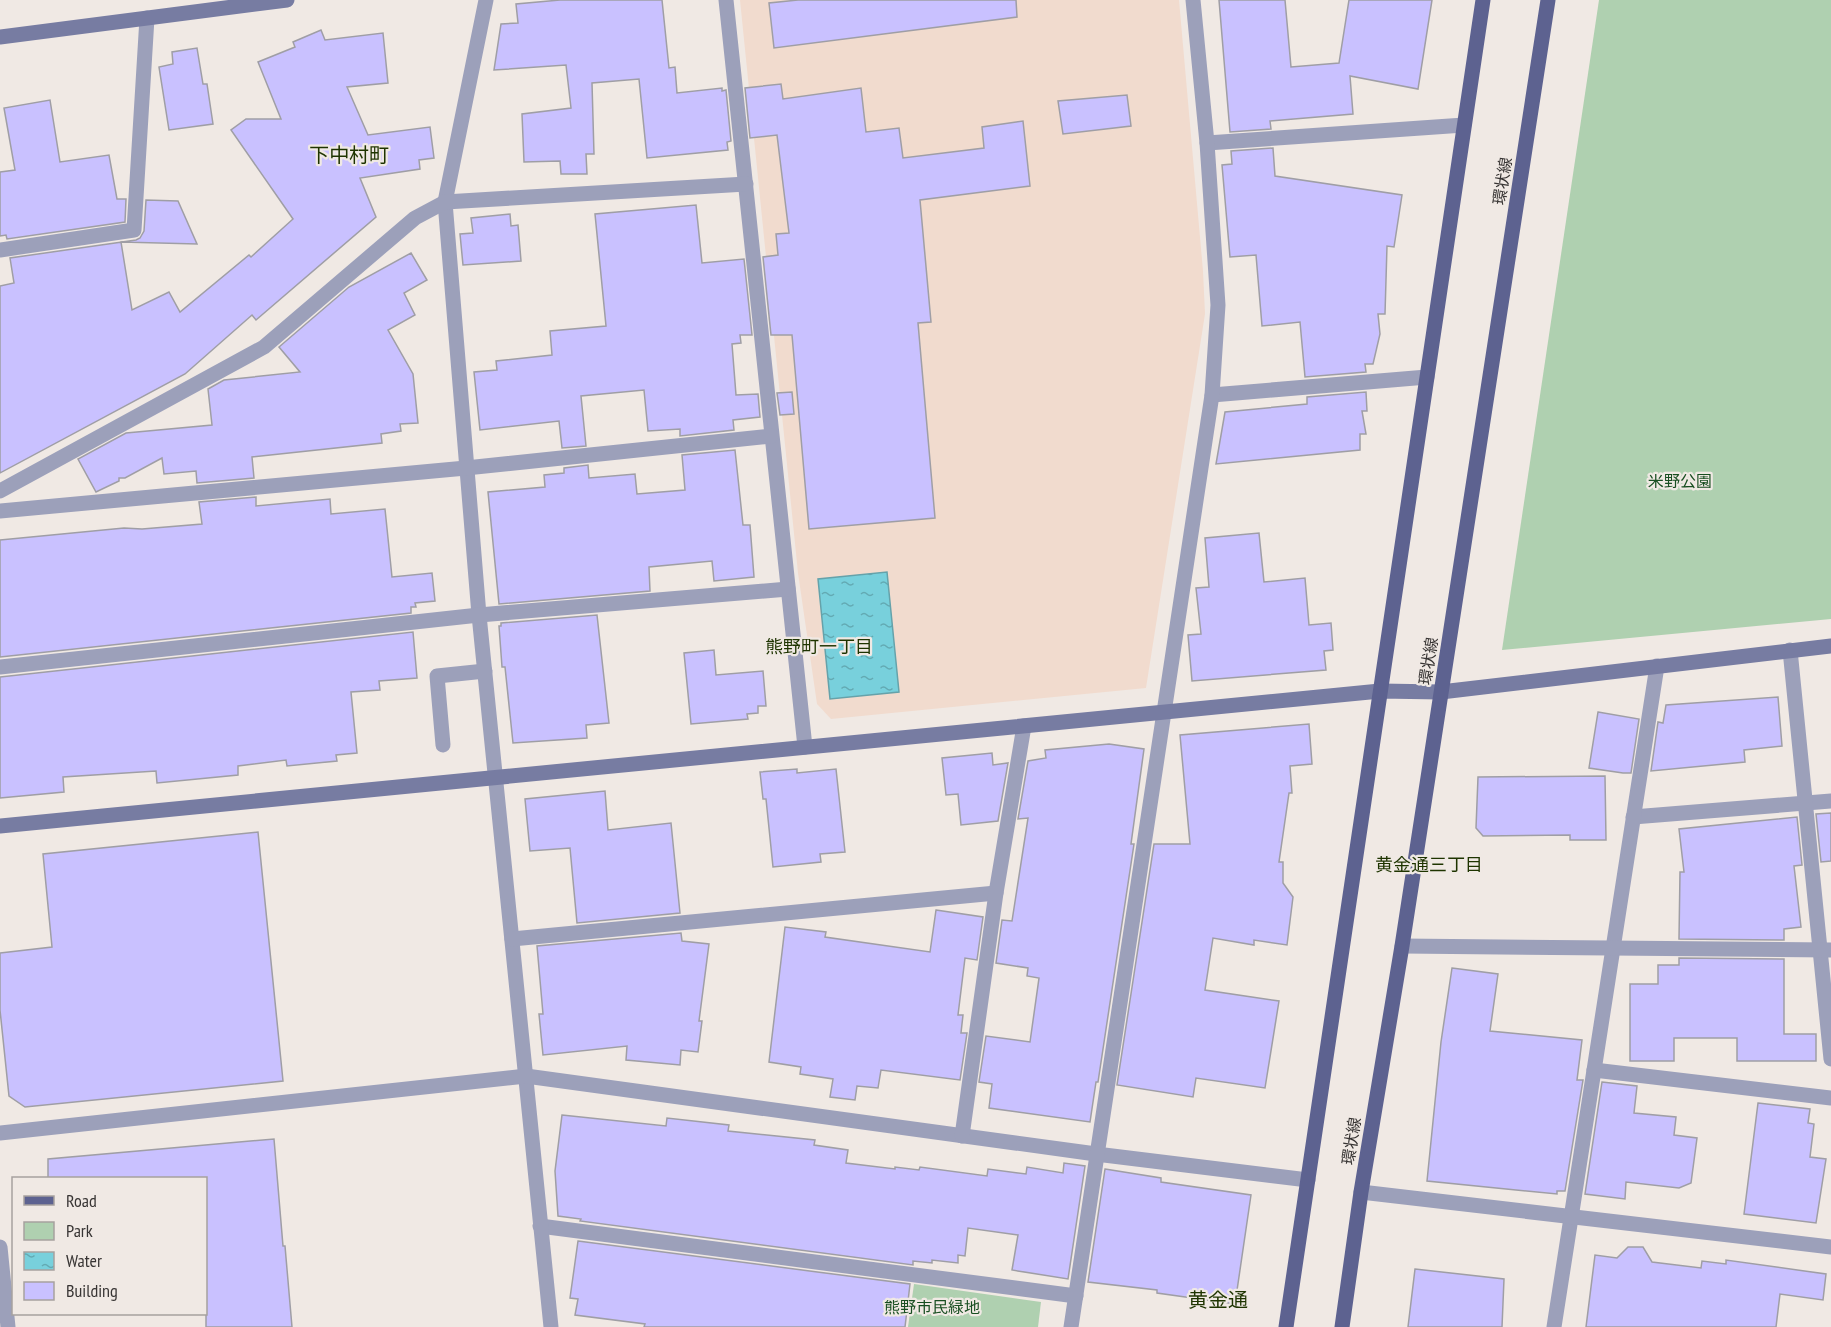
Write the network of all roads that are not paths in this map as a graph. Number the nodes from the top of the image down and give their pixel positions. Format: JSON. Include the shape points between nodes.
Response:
{"nodes":[{"id":1,"x":287,"y":0,"type":"edge"},
{"id":2,"x":486,"y":0,"type":"edge"},
{"id":3,"x":726,"y":0,"type":"edge"},
{"id":4,"x":1193,"y":0,"type":"edge"},
{"id":5,"x":1483,"y":0,"type":"edge"},
{"id":6,"x":1548,"y":0,"type":"edge"},
{"id":7,"x":147,"y":18,"type":"junction"},
{"id":8,"x":0,"y":37,"type":"edge"},
{"id":9,"x":1464,"y":125,"type":"junction"},
{"id":10,"x":1207,"y":143,"type":"junction"},
{"id":11,"x":746,"y":184,"type":"junction"},
{"id":12,"x":445,"y":202,"type":"junction"},
{"id":13,"x":0,"y":250,"type":"edge"},
{"id":14,"x":1427,"y":377,"type":"junction"},
{"id":15,"x":1212,"y":395,"type":"junction"},
{"id":16,"x":771,"y":436,"type":"junction"},
{"id":17,"x":466,"y":468,"type":"junction"},
{"id":18,"x":0,"y":491,"type":"edge"},
{"id":19,"x":0,"y":511,"type":"edge"},
{"id":20,"x":788,"y":590,"type":"junction"},
{"id":21,"x":479,"y":615,"type":"junction"},
{"id":22,"x":1831,"y":646,"type":"edge"},
{"id":23,"x":1790,"y":650,"type":"junction"},
{"id":24,"x":1657,"y":666,"type":"junction"},
{"id":25,"x":0,"y":667,"type":"edge"},
{"id":26,"x":485,"y":671,"type":"junction"},
{"id":27,"x":1380,"y":691,"type":"junction"},
{"id":28,"x":1441,"y":692,"type":"junction"},
{"id":29,"x":1163,"y":713,"type":"junction"},
{"id":30,"x":1024,"y":726,"type":"junction"},
{"id":31,"x":443,"y":745,"type":"dead end"},
{"id":32,"x":805,"y":747,"type":"junction"},
{"id":33,"x":496,"y":777,"type":"junction"},
{"id":34,"x":1831,"y":801,"type":"edge"},
{"id":35,"x":1806,"y":804,"type":"junction"},
{"id":36,"x":1633,"y":817,"type":"junction"},
{"id":37,"x":0,"y":826,"type":"edge"},
{"id":38,"x":996,"y":892,"type":"junction"},
{"id":39,"x":512,"y":939,"type":"junction"},
{"id":40,"x":1402,"y":946,"type":"junction"},
{"id":41,"x":1613,"y":948,"type":"junction"},
{"id":42,"x":1826,"y":950,"type":"edge"},
{"id":43,"x":1831,"y":1059,"type":"edge"},
{"id":44,"x":1594,"y":1070,"type":"junction"},
{"id":45,"x":525,"y":1076,"type":"junction"},
{"id":46,"x":1831,"y":1098,"type":"edge"},
{"id":47,"x":0,"y":1133,"type":"edge"},
{"id":48,"x":962,"y":1136,"type":"junction"},
{"id":49,"x":1096,"y":1154,"type":"junction"},
{"id":50,"x":1308,"y":1180,"type":"junction"},
{"id":51,"x":1361,"y":1192,"type":"junction"},
{"id":52,"x":1571,"y":1216,"type":"junction"},
{"id":53,"x":540,"y":1227,"type":"junction"},
{"id":54,"x":0,"y":1247,"type":"edge"},
{"id":55,"x":1831,"y":1247,"type":"edge"},
{"id":56,"x":2,"y":1282,"type":"edge"},
{"id":57,"x":1076,"y":1296,"type":"junction"},
{"id":58,"x":8,"y":1327,"type":"edge"},
{"id":59,"x":551,"y":1327,"type":"edge"},
{"id":60,"x":1071,"y":1327,"type":"edge"},
{"id":61,"x":1286,"y":1327,"type":"edge"},
{"id":62,"x":1342,"y":1327,"type":"edge"},
{"id":63,"x":1554,"y":1327,"type":"edge"}],
"edges":[{"from":1,"to":7,"type":"street"},
{"from":2,"to":12,"type":"street"},
{"from":3,"to":11,"type":"street"},
{"from":4,"to":10,"type":"street"},
{"from":5,"to":9,"type":"main road"},
{"from":6,"to":28,"type":"main road","name":"環状線"},
{"from":7,"to":8,"type":"street"},
{"from":7,"to":13,"type":"street","via":[[134,230]]},
{"from":9,"to":10,"type":"street"},
{"from":9,"to":14,"type":"main road"},
{"from":10,"to":15,"type":"street","via":[[1218,305]]},
{"from":11,"to":12,"type":"street"},
{"from":11,"to":16,"type":"street"},
{"from":12,"to":17,"type":"street"},
{"from":12,"to":18,"type":"street","via":[[415,218],[264,347]]},
{"from":14,"to":15,"type":"street"},
{"from":14,"to":27,"type":"main road"},
{"from":15,"to":29,"type":"street"},
{"from":16,"to":17,"type":"street"},
{"from":16,"to":20,"type":"street"},
{"from":17,"to":19,"type":"street"},
{"from":17,"to":21,"type":"street"},
{"from":20,"to":21,"type":"street"},
{"from":20,"to":32,"type":"street"},
{"from":21,"to":25,"type":"street"},
{"from":21,"to":26,"type":"street"},
{"from":22,"to":23,"type":"street"},
{"from":23,"to":24,"type":"street"},
{"from":23,"to":35,"type":"street"},
{"from":24,"to":28,"type":"street"},
{"from":24,"to":36,"type":"street"},
{"from":26,"to":31,"type":"street","via":[[437,675]]},
{"from":26,"to":33,"type":"street"},
{"from":27,"to":28,"type":"street"},
{"from":27,"to":29,"type":"street"},
{"from":27,"to":50,"type":"main road"},
{"from":28,"to":40,"type":"main road","name":"環状線"},
{"from":29,"to":30,"type":"street"},
{"from":29,"to":49,"type":"street"},
{"from":30,"to":32,"type":"street"},
{"from":30,"to":38,"type":"street"},
{"from":32,"to":33,"type":"street"},
{"from":33,"to":37,"type":"street"},
{"from":33,"to":39,"type":"street"},
{"from":34,"to":35,"type":"street"},
{"from":35,"to":36,"type":"street"},
{"from":35,"to":42,"type":"street"},
{"from":36,"to":41,"type":"street"},
{"from":38,"to":39,"type":"street"},
{"from":38,"to":48,"type":"street"},
{"from":39,"to":45,"type":"street"},
{"from":40,"to":41,"type":"street"},
{"from":40,"to":51,"type":"main road","name":"環状線"},
{"from":41,"to":42,"type":"street"},
{"from":41,"to":44,"type":"street"},
{"from":42,"to":43,"type":"street"},
{"from":44,"to":46,"type":"street"},
{"from":44,"to":52,"type":"street"},
{"from":45,"to":47,"type":"street"},
{"from":45,"to":48,"type":"street"},
{"from":45,"to":53,"type":"street"},
{"from":48,"to":49,"type":"street"},
{"from":49,"to":50,"type":"street"},
{"from":49,"to":57,"type":"street"},
{"from":50,"to":61,"type":"main road"},
{"from":51,"to":52,"type":"street"},
{"from":51,"to":62,"type":"main road","name":"環状線"},
{"from":52,"to":55,"type":"street"},
{"from":52,"to":63,"type":"street"},
{"from":53,"to":57,"type":"street"},
{"from":53,"to":59,"type":"street"},
{"from":54,"to":56,"type":"street"},
{"from":56,"to":58,"type":"street"},
{"from":57,"to":60,"type":"street"}]}
